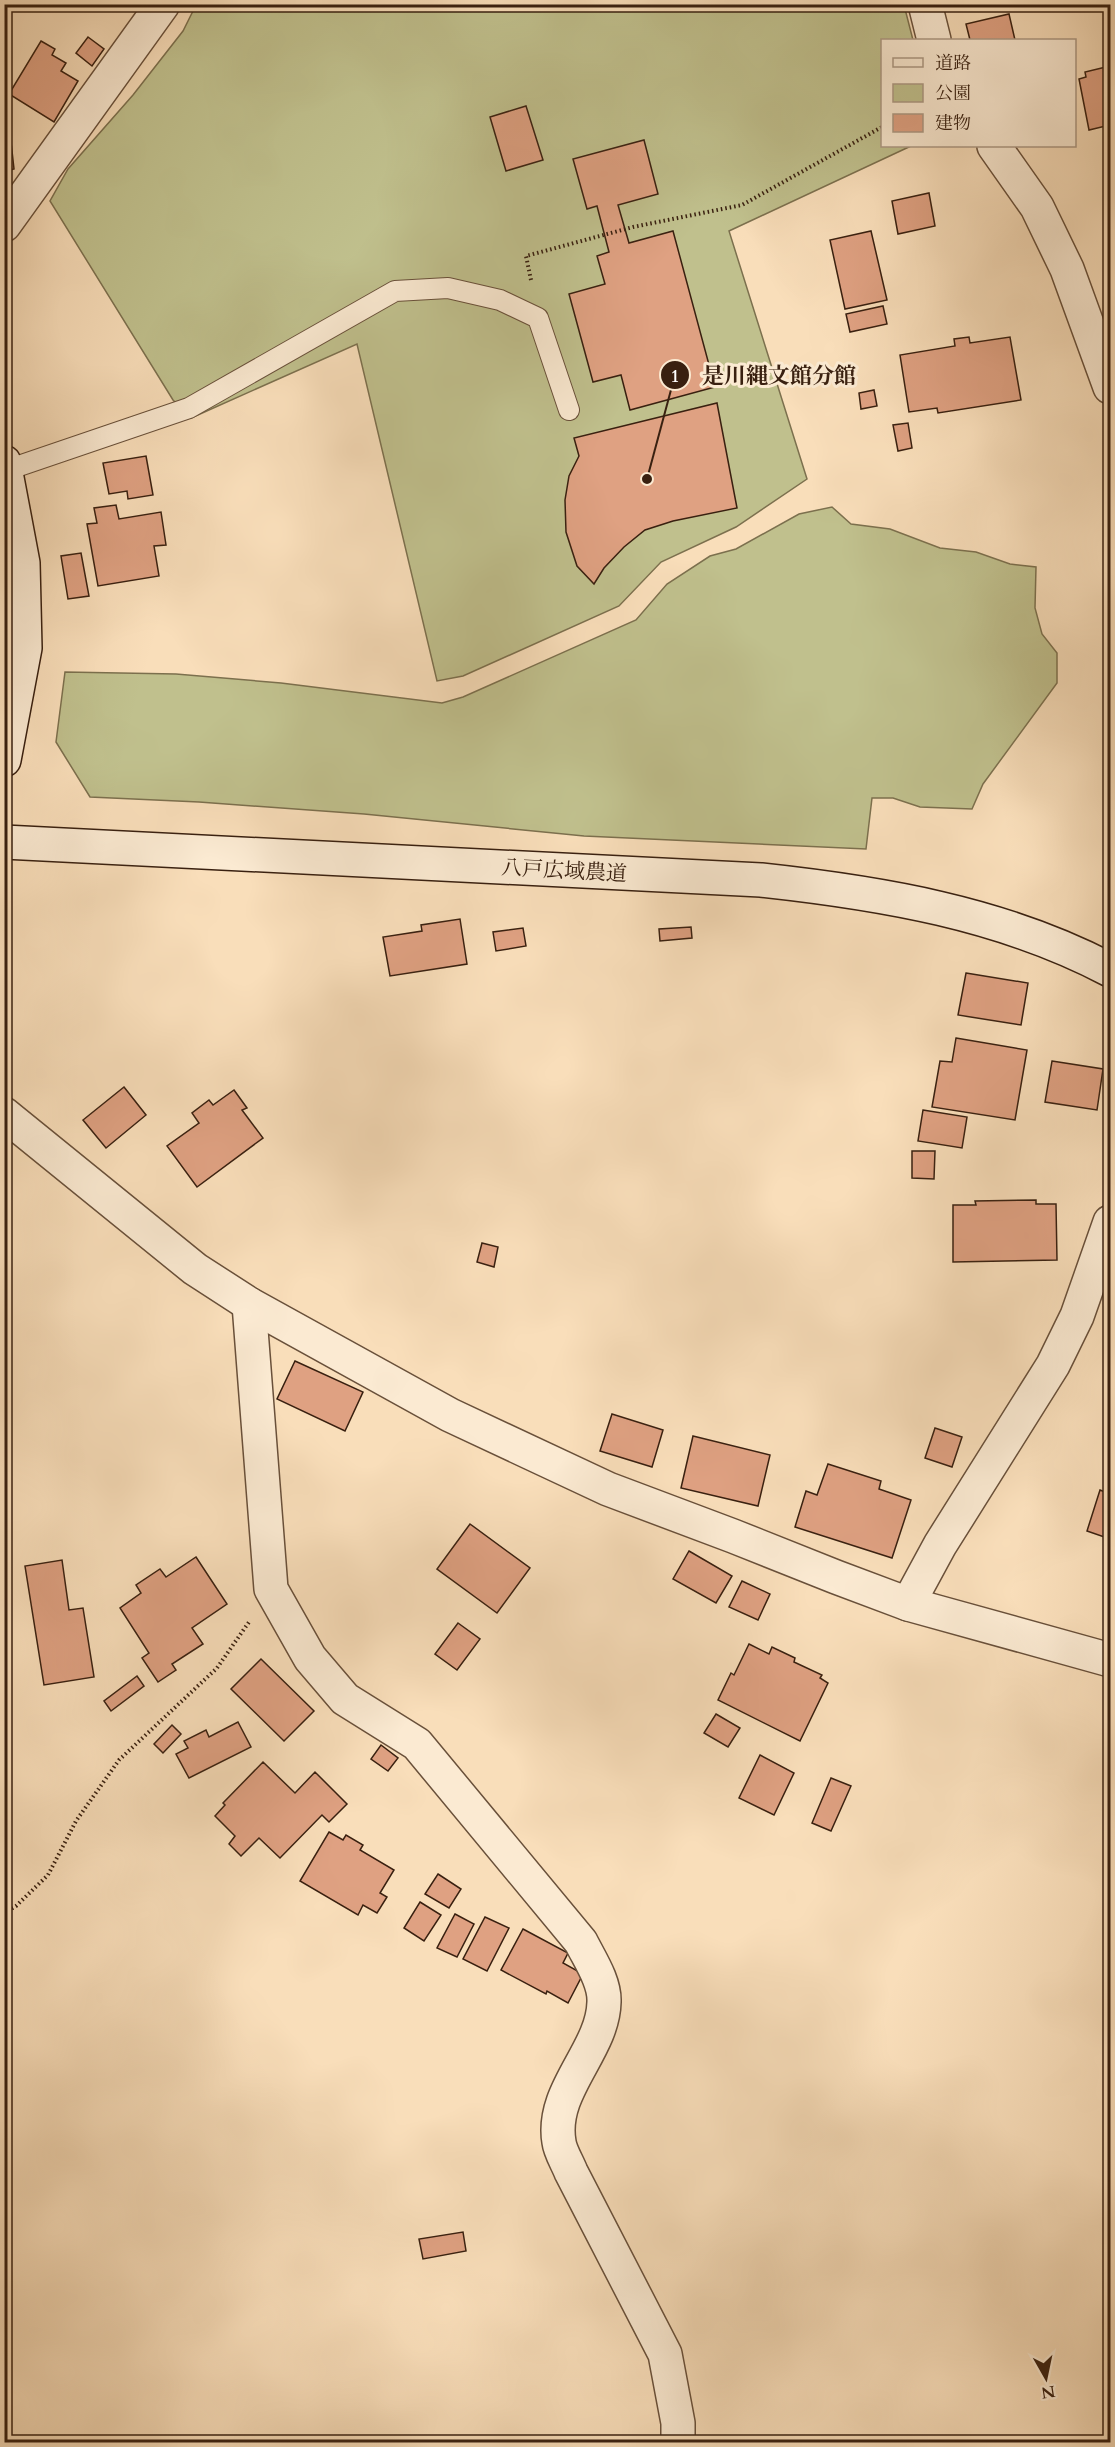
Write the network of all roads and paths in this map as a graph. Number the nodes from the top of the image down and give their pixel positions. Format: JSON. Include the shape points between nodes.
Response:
{"nodes":[{"id":1,"x":163,"y":4,"type":"edge"},
{"id":2,"x":925,"y":4,"type":"edge"},
{"id":3,"x":934,"y":39,"type":"edge"},
{"id":4,"x":881,"y":128,"type":"edge"},
{"id":5,"x":995,"y":147,"type":"edge"},
{"id":6,"x":4,"y":225,"type":"edge"},
{"id":7,"x":538,"y":318,"type":"junction"},
{"id":8,"x":1110,"y":387,"type":"edge"},
{"id":9,"x":569,"y":410,"type":"dead end"},
{"id":10,"x":5,"y":466,"type":"edge"},
{"id":11,"x":4,"y":760,"type":"edge"},
{"id":12,"x":4,"y":842,"type":"edge"},
{"id":13,"x":1110,"y":970,"type":"edge"},
{"id":14,"x":4,"y":1114,"type":"edge"},
{"id":15,"x":1110,"y":1222,"type":"edge"},
{"id":16,"x":249,"y":1304,"type":"junction"},
{"id":17,"x":271,"y":1589,"type":"junction"},
{"id":18,"x":908,"y":1604,"type":"junction"},
{"id":19,"x":1110,"y":1660,"type":"edge"},
{"id":20,"x":4,"y":1913,"type":"edge"},
{"id":21,"x":678,"y":2442,"type":"edge"}],
"edges":[{"from":1,"to":6,"type":"street"},
{"from":2,"to":3,"type":"street"},
{"from":4,"to":7,"type":"path","via":[[742,205],[633,227],[526,256]]},
{"from":5,"to":8,"type":"street","via":[[1037,207],[1057,248]]},
{"from":7,"to":9,"type":"lane"},
{"from":7,"to":10,"type":"lane","via":[[500,300],[448,288],[395,291],[189,408]]},
{"from":10,"to":11,"type":"street","via":[[23,563],[25,648]]},
{"from":12,"to":13,"type":"street","name":"八戸広域農道","via":[[760,880],[852,890],[1011,927],[1070,949]]},
{"from":14,"to":16,"type":"street","via":[[195,1269]]},
{"from":15,"to":18,"type":"street","via":[[1077,1316],[1053,1365],[939,1545]]},
{"from":16,"to":17,"type":"street"},
{"from":16,"to":18,"type":"street","via":[[450,1415],[608,1490]]},
{"from":17,"to":20,"type":"path","via":[[217,1668],[119,1760],[76,1821],[48,1875]]},
{"from":17,"to":21,"type":"street","via":[[310,1658],[345,1699],[417,1744],[581,1942],[597,1972],[604,2001],[599,2025],[560,2107],[559,2142],[665,2354]]},
{"from":18,"to":19,"type":"street"}]}
